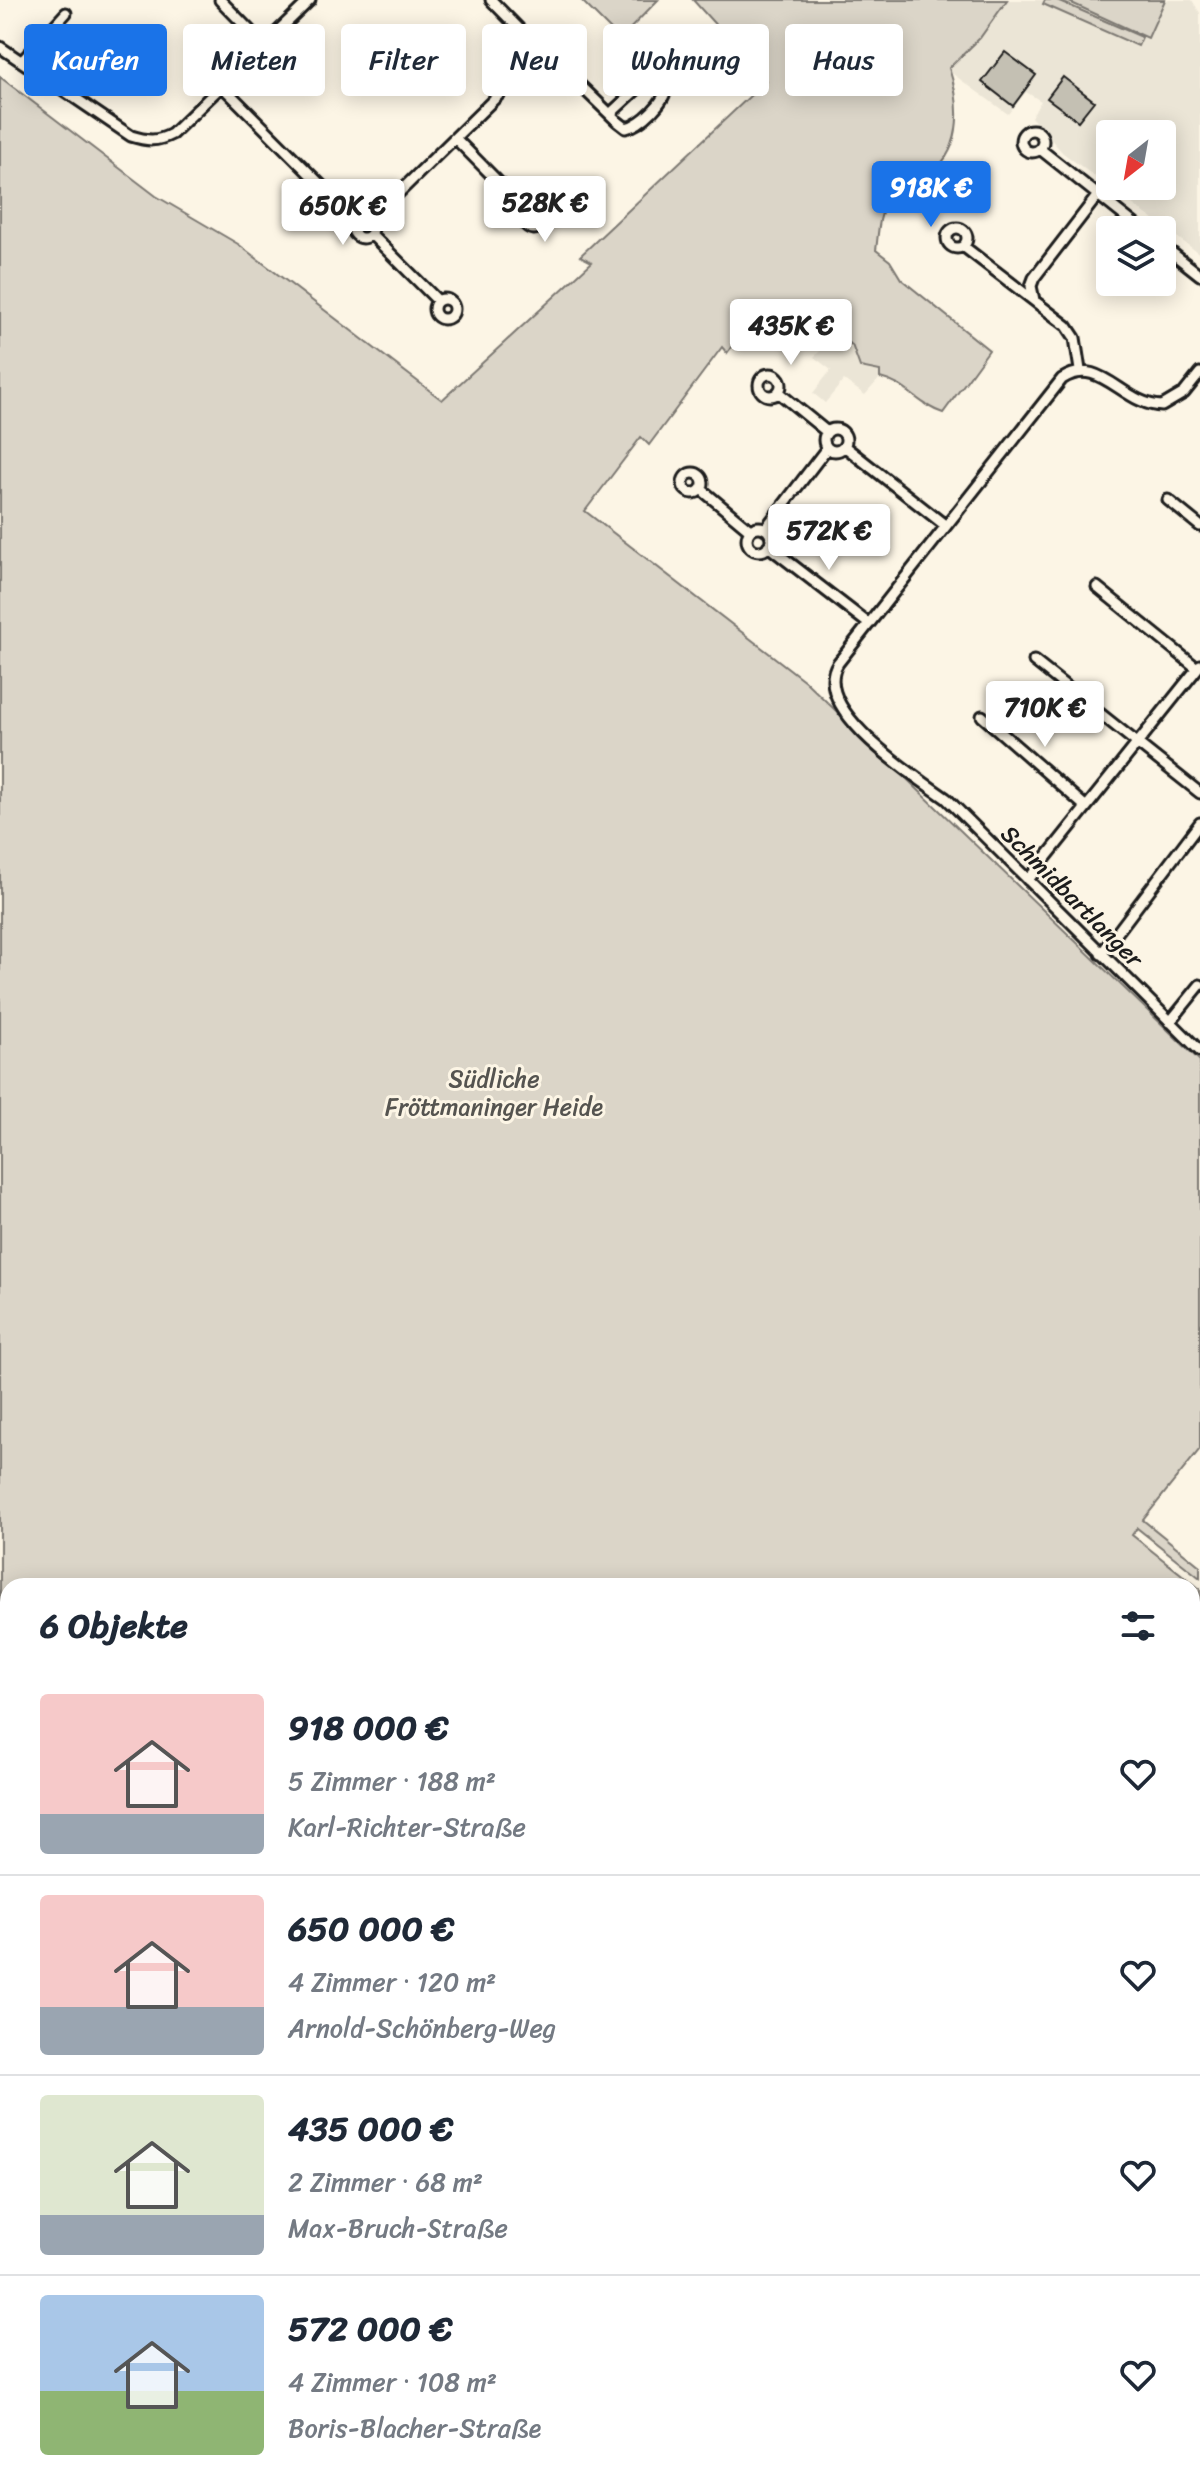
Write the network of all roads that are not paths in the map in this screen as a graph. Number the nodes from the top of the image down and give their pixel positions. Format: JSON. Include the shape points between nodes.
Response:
{"nodes":[{"id":1,"x":220,"y":0,"type":"edge"},
{"id":2,"x":310,"y":0,"type":"edge"},
{"id":3,"x":491,"y":0,"type":"edge"},
{"id":4,"x":66,"y":13,"type":"dead end"},
{"id":5,"x":243,"y":24,"type":"edge"},
{"id":6,"x":285,"y":24,"type":"edge"},
{"id":7,"x":514,"y":24,"type":"edge"},
{"id":8,"x":0,"y":47,"type":"edge"},
{"id":9,"x":22,"y":61,"type":"junction"},
{"id":10,"x":587,"y":92,"type":"edge"},
{"id":11,"x":212,"y":96,"type":"edge"},
{"id":12,"x":232,"y":96,"type":"edge"},
{"id":13,"x":498,"y":96,"type":"edge"},
{"id":14,"x":610,"y":114,"type":"junction"},
{"id":15,"x":455,"y":138,"type":"junction"},
{"id":16,"x":1040,"y":149,"type":"dead end"},
{"id":17,"x":1096,"y":193,"type":"edge"},
{"id":18,"x":1096,"y":198,"type":"edge"},
{"id":19,"x":1104,"y":200,"type":"edge"},
{"id":20,"x":527,"y":211,"type":"dead end"},
{"id":21,"x":1124,"y":216,"type":"edge"},
{"id":22,"x":356,"y":220,"type":"junction"},
{"id":23,"x":370,"y":221,"type":"junction"},
{"id":24,"x":371,"y":234,"type":"junction"},
{"id":25,"x":963,"y":246,"type":"dead end"},
{"id":26,"x":1176,"y":256,"type":"edge"},
{"id":27,"x":1200,"y":275,"type":"edge"},
{"id":28,"x":1034,"y":300,"type":"junction"},
{"id":29,"x":438,"y":301,"type":"dead end"},
{"id":30,"x":1080,"y":370,"type":"junction"},
{"id":31,"x":1200,"y":373,"type":"edge"},
{"id":32,"x":778,"y":392,"type":"dead end"},
{"id":33,"x":827,"y":432,"type":"junction"},
{"id":34,"x":844,"y":446,"type":"junction"},
{"id":35,"x":827,"y":448,"type":"junction"},
{"id":36,"x":701,"y":489,"type":"dead end"},
{"id":37,"x":1168,"y":500,"type":"dead end"},
{"id":38,"x":946,"y":526,"type":"junction"},
{"id":39,"x":1200,"y":526,"type":"edge"},
{"id":40,"x":765,"y":529,"type":"junction"},
{"id":41,"x":750,"y":530,"type":"junction"},
{"id":42,"x":768,"y":546,"type":"junction"},
{"id":43,"x":1097,"y":587,"type":"dead end"},
{"id":44,"x":869,"y":624,"type":"junction"},
{"id":45,"x":1034,"y":661,"type":"dead end"},
{"id":46,"x":1199,"y":667,"type":"edge"},
{"id":47,"x":982,"y":716,"type":"dead end"},
{"id":48,"x":1137,"y":743,"type":"junction"},
{"id":49,"x":1200,"y":793,"type":"edge"},
{"id":50,"x":1086,"y":807,"type":"junction"},
{"id":51,"x":1200,"y":823,"type":"edge"},
{"id":52,"x":1028,"y":880,"type":"junction"},
{"id":53,"x":1101,"y":954,"type":"junction"},
{"id":54,"x":1200,"y":985,"type":"edge"},
{"id":55,"x":1170,"y":1022,"type":"junction"},
{"id":56,"x":1200,"y":1051,"type":"edge"}],
"edges":[{"from":1,"to":5,"type":"street"},
{"from":2,"to":6,"type":"street"},
{"from":3,"to":7,"type":"street"},
{"from":4,"to":9,"type":"street"},
{"from":8,"to":9,"type":"street"},
{"from":9,"to":11,"type":"street","via":[[101,117],[146,141],[172,134]]},
{"from":10,"to":14,"type":"street"},
{"from":12,"to":22,"type":"street"},
{"from":13,"to":15,"type":"street"},
{"from":14,"to":14,"type":"street","via":[[631,128],[667,94],[666,85],[650,77]]},
{"from":15,"to":20,"type":"street"},
{"from":15,"to":23,"type":"street"},
{"from":16,"to":17,"type":"street"},
{"from":18,"to":28,"type":"street","via":[[1034,278]]},
{"from":19,"to":21,"type":"street"},
{"from":22,"to":23,"type":"street"},
{"from":22,"to":24,"type":"street","via":[[356,236]]},
{"from":23,"to":24,"type":"street"},
{"from":24,"to":29,"type":"street"},
{"from":25,"to":28,"type":"street"},
{"from":26,"to":27,"type":"street"},
{"from":28,"to":30,"type":"street","via":[[1072,331]]},
{"from":30,"to":31,"type":"street","via":[[1099,375],[1152,406],[1171,403]]},
{"from":30,"to":38,"type":"street","name":"Schmidbartlanger","via":[[1055,386]]},
{"from":32,"to":33,"type":"street"},
{"from":33,"to":34,"type":"street","via":[[841,430]]},
{"from":33,"to":35,"type":"street"},
{"from":34,"to":35,"type":"street","via":[[838,451]]},
{"from":34,"to":38,"type":"street"},
{"from":35,"to":40,"type":"street"},
{"from":36,"to":41,"type":"street"},
{"from":37,"to":39,"type":"street"},
{"from":38,"to":44,"type":"street","name":"Schmidbartlanger"},
{"from":40,"to":41,"type":"street"},
{"from":40,"to":42,"type":"street"},
{"from":41,"to":42,"type":"street","via":[[750,548],[762,551]]},
{"from":42,"to":44,"type":"street"},
{"from":43,"to":46,"type":"street"},
{"from":44,"to":52,"type":"street","name":"Schmidbartlanger","via":[[834,670],[834,697],[846,715],[911,775],[947,799]]},
{"from":45,"to":48,"type":"street"},
{"from":46,"to":48,"type":"street"},
{"from":47,"to":50,"type":"street"},
{"from":48,"to":49,"type":"street"},
{"from":48,"to":50,"type":"street"},
{"from":50,"to":52,"type":"street"},
{"from":51,"to":53,"type":"street"},
{"from":52,"to":53,"type":"street","name":"Schmidbartlanger"},
{"from":53,"to":55,"type":"street","name":"Schmidbartlanger"},
{"from":54,"to":55,"type":"street"},
{"from":55,"to":56,"type":"street","name":"Schmidbartlanger"}]}
